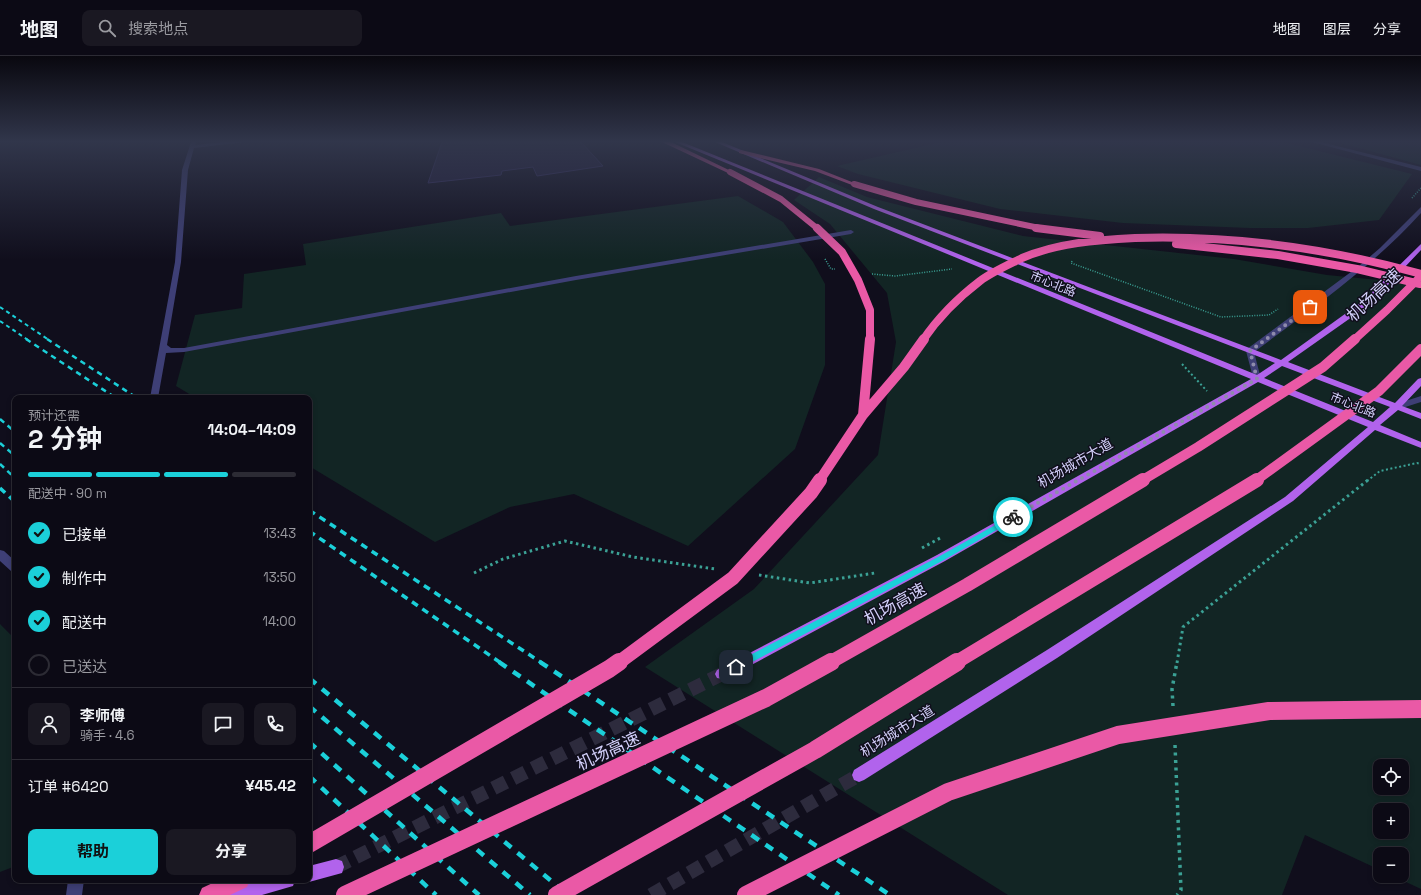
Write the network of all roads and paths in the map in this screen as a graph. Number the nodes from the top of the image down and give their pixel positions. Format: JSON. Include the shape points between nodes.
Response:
{"nodes":[{"id":1,"x":184,"y":181,"type":"edge"},
{"id":2,"x":747,"y":181,"type":"edge"},
{"id":3,"x":773,"y":181,"type":"edge"},
{"id":4,"x":811,"y":181,"type":"edge"},
{"id":5,"x":846,"y":181,"type":"edge"},
{"id":6,"x":1421,"y":209,"type":"edge"},
{"id":7,"x":851,"y":232,"type":"dead end"},
{"id":8,"x":1421,"y":246,"type":"edge"},
{"id":9,"x":1421,"y":275,"type":"edge"},
{"id":10,"x":1421,"y":284,"type":"edge"},
{"id":11,"x":163,"y":346,"type":"junction"},
{"id":12,"x":1421,"y":349,"type":"edge"},
{"id":13,"x":1250,"y":351,"type":"junction"},
{"id":14,"x":1282,"y":363,"type":"junction"},
{"id":15,"x":1257,"y":379,"type":"junction"},
{"id":16,"x":1421,"y":381,"type":"edge"},
{"id":17,"x":155,"y":395,"type":"edge"},
{"id":18,"x":1421,"y":399,"type":"edge"},
{"id":19,"x":1396,"y":407,"type":"junction"},
{"id":20,"x":863,"y":415,"type":"junction"},
{"id":21,"x":1421,"y":416,"type":"edge"},
{"id":22,"x":1374,"y":426,"type":"junction"},
{"id":23,"x":1421,"y":445,"type":"edge"},
{"id":24,"x":1421,"y":464,"type":"edge"},
{"id":25,"x":2,"y":558,"type":"edge"},
{"id":26,"x":12,"y":566,"type":"edge"},
{"id":27,"x":722,"y":674,"type":"tunnel mouth"},
{"id":28,"x":1421,"y":709,"type":"edge"},
{"id":29,"x":1173,"y":712,"type":"dead end"},
{"id":30,"x":1174,"y":743,"type":"dead end"},
{"id":31,"x":859,"y":775,"type":"tunnel mouth"},
{"id":32,"x":312,"y":842,"type":"edge"},
{"id":33,"x":336,"y":867,"type":"tunnel mouth"},
{"id":34,"x":312,"y":873,"type":"edge"},
{"id":35,"x":76,"y":883,"type":"edge"},
{"id":36,"x":234,"y":883,"type":"edge"},
{"id":37,"x":276,"y":883,"type":"edge"},
{"id":38,"x":74,"y":895,"type":"edge"},
{"id":39,"x":208,"y":895,"type":"edge"},
{"id":40,"x":231,"y":895,"type":"edge"},
{"id":41,"x":345,"y":895,"type":"edge"},
{"id":42,"x":557,"y":895,"type":"edge"},
{"id":43,"x":746,"y":895,"type":"edge"},
{"id":44,"x":1176,"y":895,"type":"edge"}],
"edges":[{"from":1,"to":11,"type":"street","via":[[178,262]]},
{"from":2,"to":20,"type":"highway","bridge":true,"via":[[781,199],[813,224],[842,252],[858,280],[870,310],[870,348]]},
{"from":3,"to":15,"type":"main road","name":"市心北路"},
{"from":4,"to":13,"type":"main road","name":"市心北路"},
{"from":5,"to":10,"type":"highway","bridge":true,"via":[[916,202],[1035,228],[1278,255]]},
{"from":6,"to":13,"type":"street","via":[[1401,232],[1333,291]]},
{"from":7,"to":11,"type":"street","via":[[576,278],[184,350],[169,351]]},
{"from":8,"to":14,"type":"main road","name":"机场城市大道","via":[[1366,304]]},
{"from":9,"to":20,"type":"highway","bridge":true,"via":[[1381,263],[1315,250],[1230,239],[1172,237],[1095,240],[1052,249],[1023,258],[980,281],[936,321],[904,367]]},
{"from":9,"to":41,"type":"highway","name":"机场高速","bridge":true,"via":[[1387,310],[1323,367],[1198,447],[967,585],[766,698]]},
{"from":11,"to":17,"type":"street"},
{"from":12,"to":42,"type":"highway","bridge":true,"via":[[1379,391],[1262,477],[1014,626],[815,750]]},
{"from":13,"to":14,"type":"main road","name":"市心北路"},
{"from":13,"to":15,"type":"street"},
{"from":14,"to":15,"type":"main road","name":"机场城市大道"},
{"from":14,"to":19,"type":"main road","name":"市心北路"},
{"from":15,"to":22,"type":"main road","name":"市心北路"},
{"from":15,"to":27,"type":"main road","name":"机场城市大道","via":[[941,558]]},
{"from":16,"to":19,"type":"main road","name":"机场城市大道"},
{"from":18,"to":19,"type":"street"},
{"from":19,"to":21,"type":"main road","name":"市心北路"},
{"from":19,"to":22,"type":"main road","name":"机场城市大道"},
{"from":20,"to":32,"type":"highway","bridge":true,"via":[[811,493],[732,578],[609,669]]},
{"from":22,"to":23,"type":"main road","name":"市心北路"},
{"from":22,"to":31,"type":"main road","name":"机场城市大道","via":[[1289,499],[1052,654]]},
{"from":24,"to":29,"type":"path","via":[[1417,462],[1380,471],[1183,627],[1172,689]]},
{"from":25,"to":26,"type":"street"},
{"from":28,"to":43,"type":"highway","bridge":true,"via":[[1269,711],[1118,735],[948,792]]},
{"from":30,"to":44,"type":"path","via":[[1181,890]]},
{"from":33,"to":34,"type":"main road"},
{"from":35,"to":38,"type":"street"},
{"from":36,"to":39,"type":"highway"},
{"from":37,"to":40,"type":"main road"}]}
